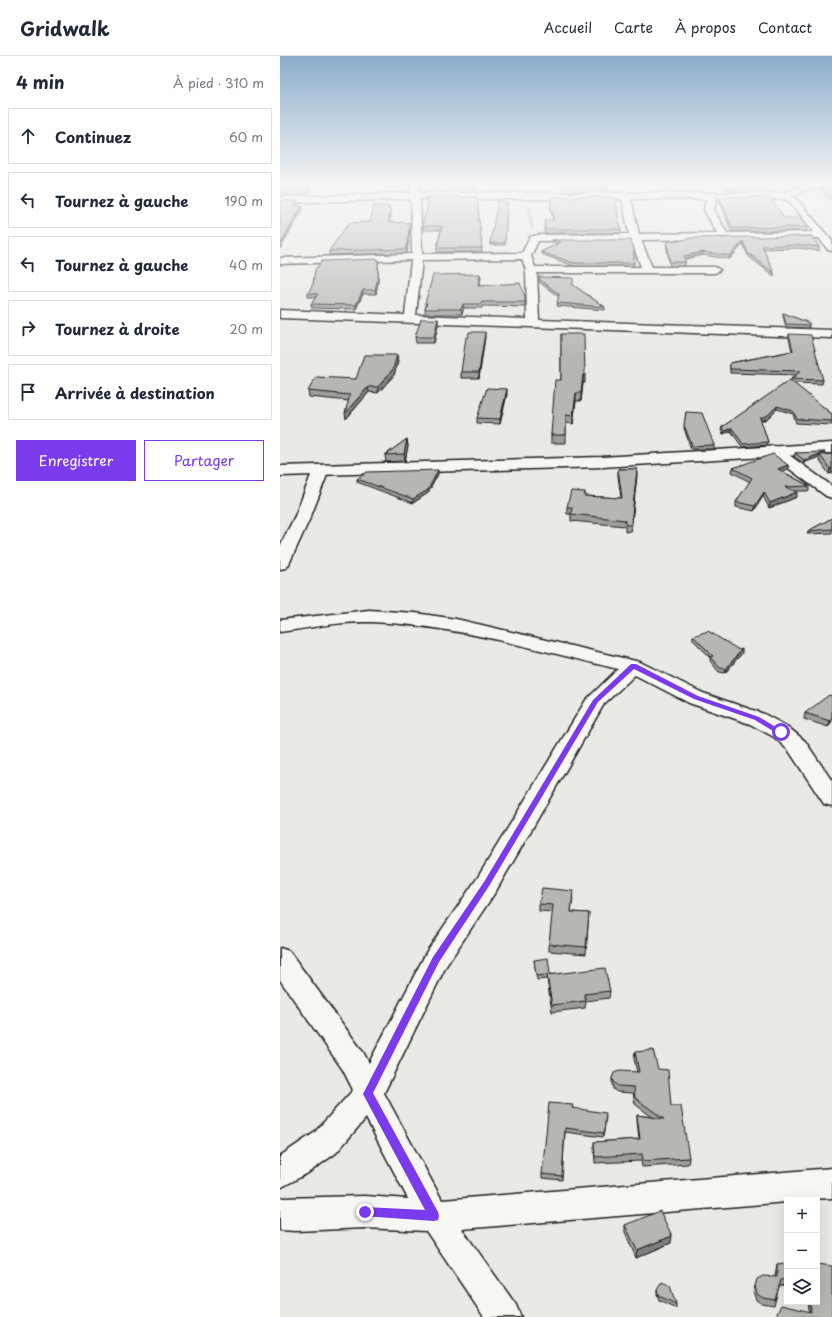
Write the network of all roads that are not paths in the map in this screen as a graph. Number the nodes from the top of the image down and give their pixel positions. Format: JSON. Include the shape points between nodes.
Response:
{"nodes":[{"id":1,"x":416,"y":242,"type":"edge"},
{"id":2,"x":533,"y":242,"type":"edge"},
{"id":3,"x":637,"y":242,"type":"edge"},
{"id":4,"x":526,"y":256,"type":"junction"},
{"id":5,"x":417,"y":258,"type":"junction"},
{"id":6,"x":280,"y":261,"type":"edge"},
{"id":7,"x":531,"y":270,"type":"junction"},
{"id":8,"x":648,"y":270,"type":"junction"},
{"id":9,"x":715,"y":270,"type":"dead end"},
{"id":10,"x":280,"y":314,"type":"edge"},
{"id":11,"x":410,"y":319,"type":"junction"},
{"id":12,"x":533,"y":322,"type":"junction"},
{"id":13,"x":832,"y":334,"type":"edge"},
{"id":14,"x":832,"y":448,"type":"edge"},
{"id":15,"x":773,"y":450,"type":"junction"},
{"id":16,"x":284,"y":470,"type":"edge"},
{"id":17,"x":320,"y":470,"type":"junction"},
{"id":18,"x":832,"y":493,"type":"edge"},
{"id":19,"x":280,"y":564,"type":"edge"},
{"id":20,"x":280,"y":626,"type":"edge"},
{"id":21,"x":633,"y":666,"type":"junction"},
{"id":22,"x":832,"y":798,"type":"edge"},
{"id":23,"x":280,"y":959,"type":"edge"},
{"id":24,"x":368,"y":1094,"type":"junction"},
{"id":25,"x":280,"y":1173,"type":"edge"},
{"id":26,"x":832,"y":1183,"type":"edge"},
{"id":27,"x":280,"y":1214,"type":"edge"},
{"id":28,"x":434,"y":1216,"type":"junction"},
{"id":29,"x":504,"y":1317,"type":"edge"}],
"edges":[{"from":1,"to":5,"type":"street"},
{"from":2,"to":4,"type":"street"},
{"from":3,"to":8,"type":"street"},
{"from":4,"to":5,"type":"street"},
{"from":4,"to":7,"type":"street"},
{"from":5,"to":6,"type":"street"},
{"from":5,"to":11,"type":"street"},
{"from":7,"to":8,"type":"street"},
{"from":7,"to":12,"type":"street"},
{"from":8,"to":9,"type":"street"},
{"from":10,"to":11,"type":"street"},
{"from":11,"to":12,"type":"street"},
{"from":12,"to":13,"type":"street"},
{"from":14,"to":15,"type":"main road"},
{"from":15,"to":17,"type":"main road","via":[[602,462]]},
{"from":15,"to":18,"type":"street"},
{"from":16,"to":17,"type":"main road"},
{"from":17,"to":19,"type":"street","via":[[303,516]]},
{"from":20,"to":21,"type":"street","via":[[348,617],[415,619],[456,625]]},
{"from":21,"to":22,"type":"street","via":[[696,698],[757,719],[781,732],[798,746]]},
{"from":21,"to":24,"type":"street","via":[[596,700],[487,884],[436,959]]},
{"from":23,"to":24,"type":"street","via":[[353,1060]]},
{"from":24,"to":25,"type":"street","via":[[325,1143]]},
{"from":24,"to":28,"type":"street"},
{"from":26,"to":28,"type":"street"},
{"from":27,"to":28,"type":"street","via":[[365,1212]]},
{"from":28,"to":29,"type":"street"}]}
